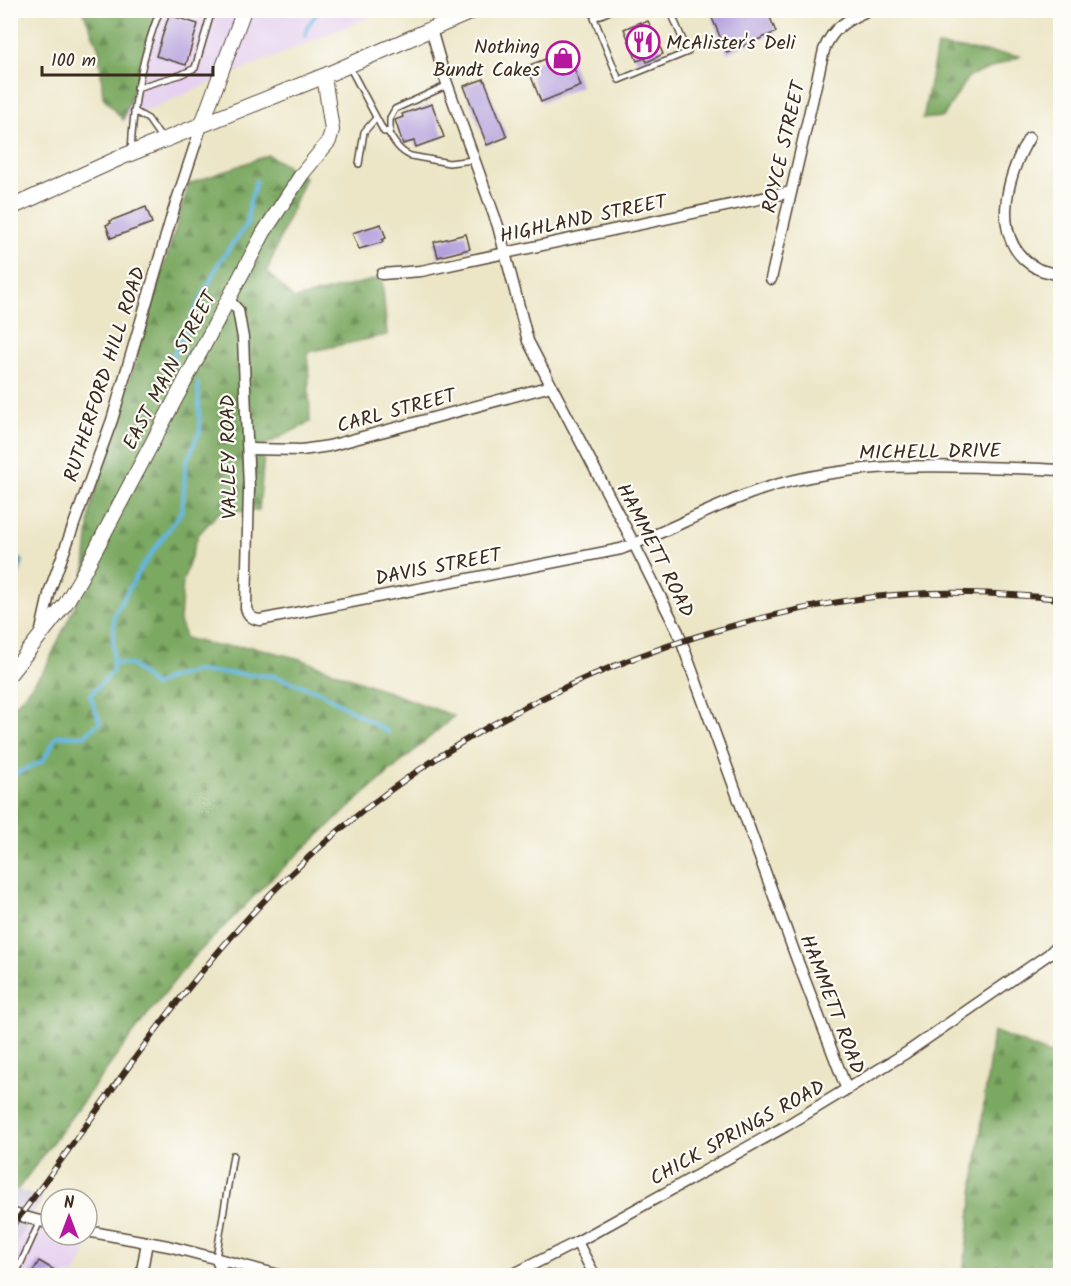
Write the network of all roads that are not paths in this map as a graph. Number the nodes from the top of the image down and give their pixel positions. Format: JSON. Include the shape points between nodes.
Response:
{"nodes":[{"id":1,"x":160,"y":10,"type":"edge"},
{"id":2,"x":212,"y":10,"type":"edge"},
{"id":3,"x":244,"y":10,"type":"edge"},
{"id":4,"x":475,"y":10,"type":"edge"},
{"id":5,"x":612,"y":10,"type":"edge"},
{"id":6,"x":670,"y":10,"type":"edge"},
{"id":7,"x":869,"y":10,"type":"edge"},
{"id":8,"x":431,"y":29,"type":"junction"},
{"id":9,"x":348,"y":65,"type":"junction"},
{"id":10,"x":324,"y":76,"type":"junction"},
{"id":11,"x":448,"y":85,"type":"junction"},
{"id":12,"x":136,"y":88,"type":"junction"},
{"id":13,"x":134,"y":111,"type":"junction"},
{"id":14,"x":376,"y":118,"type":"junction"},
{"id":15,"x":202,"y":124,"type":"junction"},
{"id":16,"x":388,"y":132,"type":"junction"},
{"id":17,"x":1029,"y":138,"type":"dead end"},
{"id":18,"x":163,"y":140,"type":"junction"},
{"id":19,"x":131,"y":153,"type":"junction"},
{"id":20,"x":474,"y":159,"type":"junction"},
{"id":21,"x":359,"y":164,"type":"dead end"},
{"id":22,"x":791,"y":192,"type":"junction"},
{"id":23,"x":10,"y":208,"type":"edge"},
{"id":24,"x":506,"y":253,"type":"junction"},
{"id":25,"x":382,"y":274,"type":"dead end"},
{"id":26,"x":1060,"y":275,"type":"edge"},
{"id":27,"x":771,"y":279,"type":"dead end"},
{"id":28,"x":229,"y":300,"type":"junction"},
{"id":29,"x":551,"y":386,"type":"junction"},
{"id":30,"x":248,"y":449,"type":"junction"},
{"id":31,"x":1060,"y":470,"type":"edge"},
{"id":32,"x":634,"y":544,"type":"junction"},
{"id":33,"x":250,"y":616,"type":"joint"},
{"id":34,"x":40,"y":635,"type":"junction"},
{"id":35,"x":10,"y":674,"type":"edge"},
{"id":36,"x":1060,"y":943,"type":"edge"},
{"id":37,"x":847,"y":1090,"type":"junction"},
{"id":38,"x":233,"y":1155,"type":"dead end"},
{"id":39,"x":10,"y":1213,"type":"edge"},
{"id":40,"x":39,"y":1220,"type":"edge"},
{"id":41,"x":99,"y":1233,"type":"edge"},
{"id":42,"x":39,"y":1234,"type":"edge"},
{"id":43,"x":147,"y":1242,"type":"junction"},
{"id":44,"x":576,"y":1242,"type":"junction"},
{"id":45,"x":216,"y":1258,"type":"junction"},
{"id":46,"x":263,"y":1273,"type":"edge"},
{"id":47,"x":15,"y":1275,"type":"edge"},
{"id":48,"x":141,"y":1275,"type":"edge"},
{"id":49,"x":224,"y":1275,"type":"edge"},
{"id":50,"x":283,"y":1275,"type":"edge"},
{"id":51,"x":510,"y":1275,"type":"edge"},
{"id":52,"x":595,"y":1275,"type":"edge"}],
"edges":[{"from":1,"to":12,"type":"lane"},
{"from":2,"to":12,"type":"lane","via":[[195,68]]},
{"from":3,"to":15,"type":"street"},
{"from":4,"to":8,"type":"main road"},
{"from":5,"to":6,"type":"lane","via":[[594,18],[619,80],[688,52]]},
{"from":7,"to":22,"type":"street","name":"ROYCE STREET","via":[[840,25],[828,40]]},
{"from":8,"to":9,"type":"main road"},
{"from":8,"to":11,"type":"street","name":"HAMMETT ROAD"},
{"from":9,"to":10,"type":"main road"},
{"from":9,"to":14,"type":"lane"},
{"from":10,"to":15,"type":"main road"},
{"from":10,"to":28,"type":"street","name":"EAST MAIN STREET","via":[[332,130],[329,141],[278,209]]},
{"from":11,"to":16,"type":"lane","via":[[395,109]]},
{"from":11,"to":20,"type":"street","name":"HAMMETT ROAD"},
{"from":12,"to":13,"type":"lane"},
{"from":13,"to":18,"type":"lane","via":[[148,119]]},
{"from":13,"to":19,"type":"lane"},
{"from":14,"to":16,"type":"lane","via":[[384,132]]},
{"from":14,"to":21,"type":"lane","via":[[364,132]]},
{"from":15,"to":18,"type":"main road"},
{"from":15,"to":34,"type":"street","name":"RUTHERFORD HILL ROAD","via":[[112,420],[50,590]]},
{"from":16,"to":20,"type":"lane","via":[[398,147],[411,156],[449,163]]},
{"from":17,"to":26,"type":"street","via":[[1007,191],[1006,223],[1021,256],[1038,269]]},
{"from":18,"to":19,"type":"main road"},
{"from":19,"to":23,"type":"main road"},
{"from":20,"to":24,"type":"street","name":"HAMMETT ROAD"},
{"from":22,"to":24,"type":"street","name":"HIGHLAND STREET"},
{"from":22,"to":27,"type":"street","name":"ROYCE STREET"},
{"from":24,"to":25,"type":"street","name":"HIGHLAND STREET","via":[[421,271]]},
{"from":24,"to":29,"type":"street","name":"HAMMETT ROAD","via":[[528,341]]},
{"from":28,"to":30,"type":"street","name":"VALLEY ROAD","via":[[238,310],[243,338]]},
{"from":28,"to":34,"type":"street","name":"EAST MAIN STREET","via":[[80,579]]},
{"from":29,"to":30,"type":"street","name":"CARL STREET","via":[[329,446]]},
{"from":29,"to":32,"type":"street","name":"HAMMETT ROAD"},
{"from":30,"to":33,"type":"street","name":"VALLEY ROAD","via":[[246,608]]},
{"from":31,"to":32,"type":"street","name":"MICHELL DRIVE","via":[[914,465],[824,474],[723,503]]},
{"from":32,"to":33,"type":"street","name":"DAVIS STREET","via":[[260,620]]},
{"from":32,"to":37,"type":"street","name":"HAMMETT ROAD","via":[[678,632]]},
{"from":34,"to":35,"type":"street","name":"EAST MAIN STREET"},
{"from":36,"to":37,"type":"street","name":"CHICK SPRINGS ROAD","via":[[906,1053]]},
{"from":37,"to":44,"type":"street","name":"CHICK SPRINGS ROAD"},
{"from":38,"to":45,"type":"lane"},
{"from":39,"to":40,"type":"street"},
{"from":41,"to":43,"type":"street"},
{"from":42,"to":47,"type":"lane"},
{"from":43,"to":45,"type":"street"},
{"from":43,"to":48,"type":"street"},
{"from":44,"to":51,"type":"street","name":"CHICK SPRINGS ROAD"},
{"from":44,"to":52,"type":"street"},
{"from":45,"to":46,"type":"street"},
{"from":45,"to":49,"type":"street"},
{"from":46,"to":50,"type":"street"}]}
